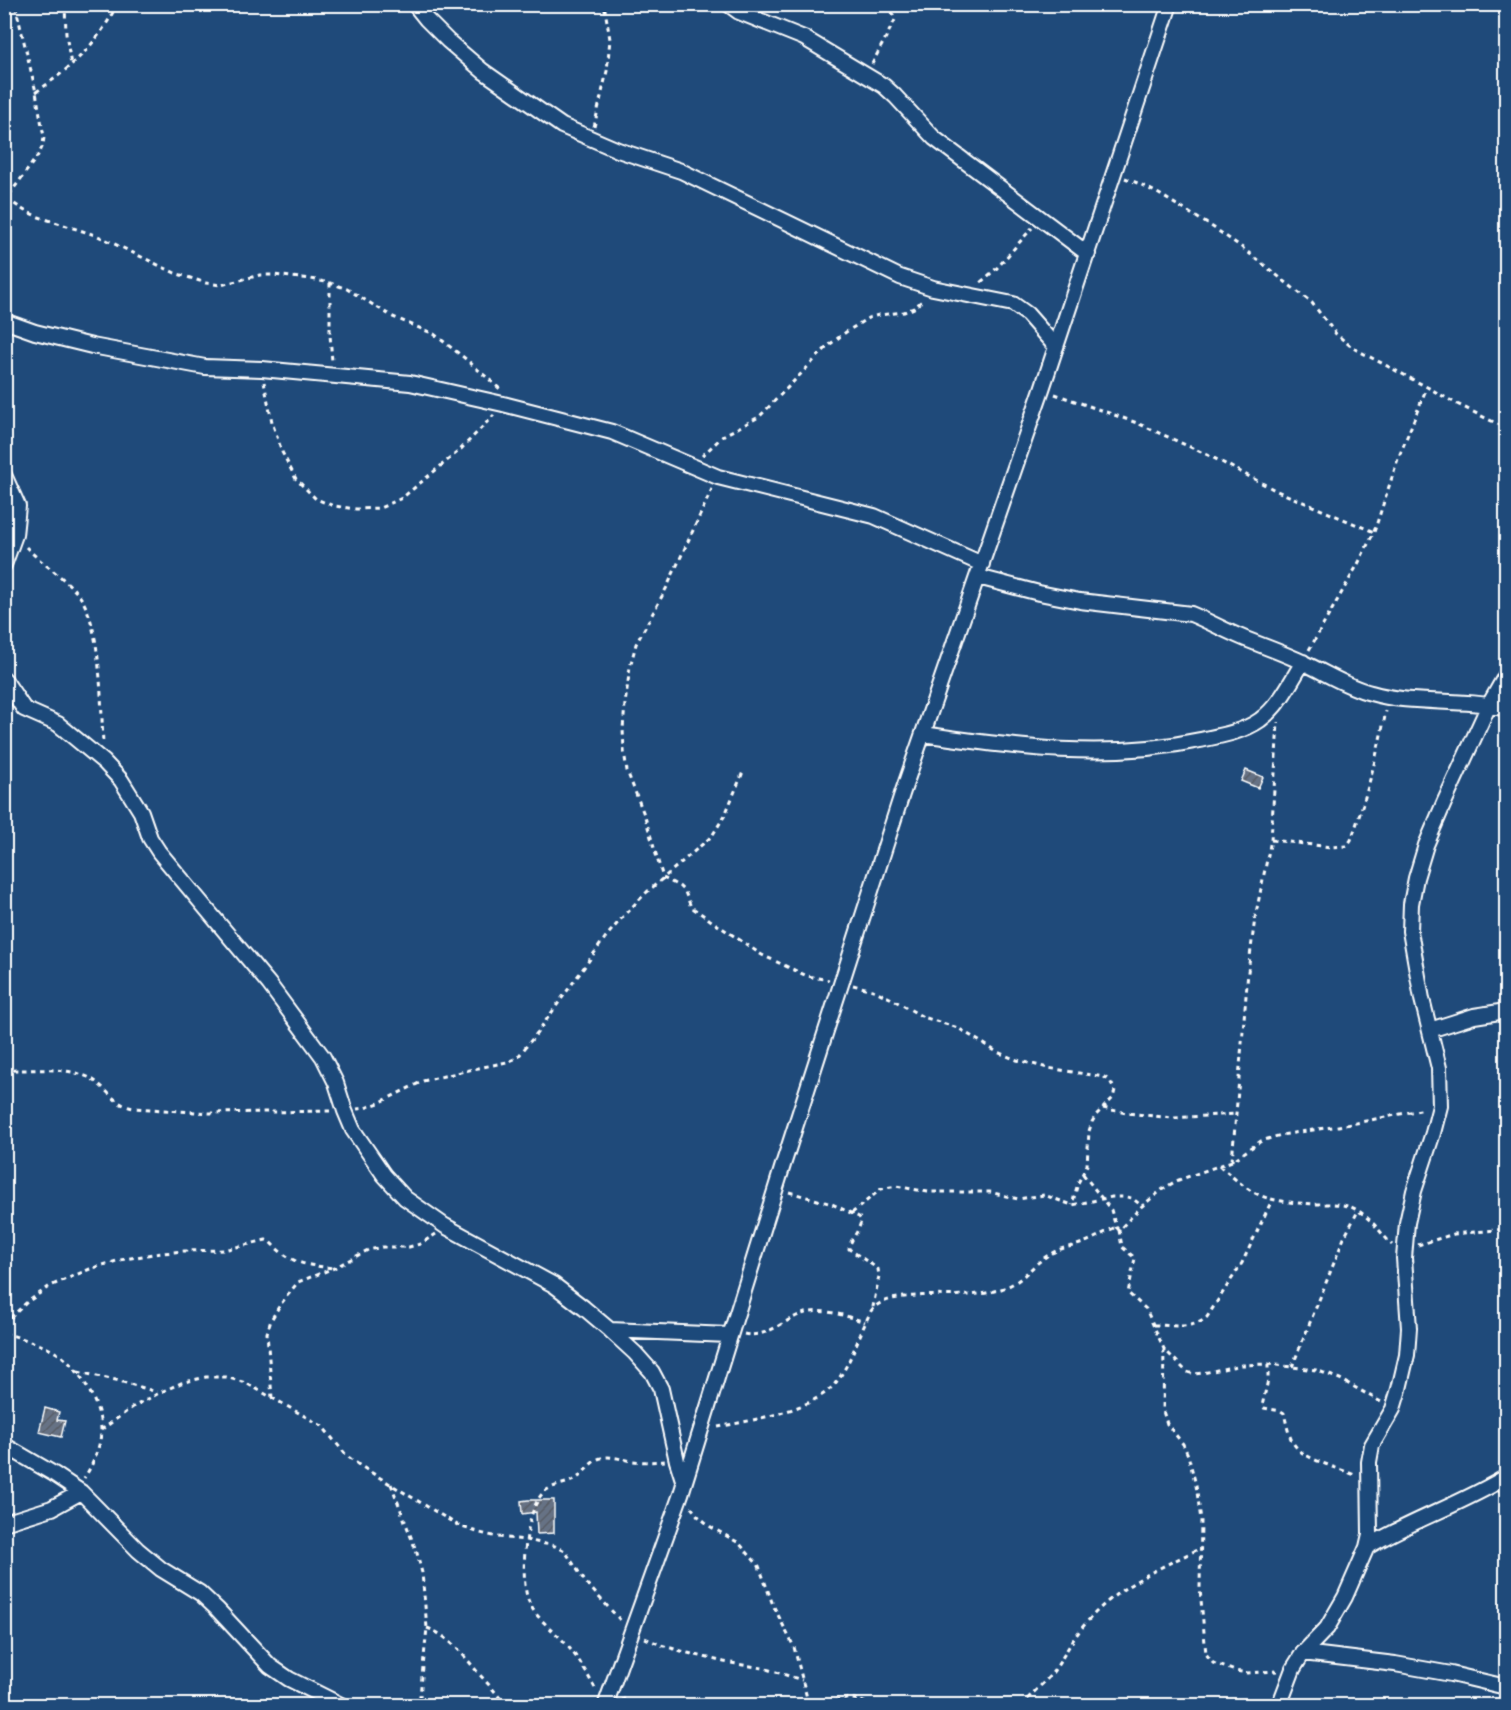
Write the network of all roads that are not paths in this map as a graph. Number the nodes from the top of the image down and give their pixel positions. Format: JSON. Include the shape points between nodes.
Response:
{"nodes":[{"id":1,"x":414,"y":4,"type":"edge"},
{"id":2,"x":728,"y":4,"type":"edge"},
{"id":3,"x":1170,"y":4,"type":"edge"},
{"id":4,"x":1088,"y":254,"type":"junction"},
{"id":5,"x":4,"y":321,"type":"edge"},
{"id":6,"x":1056,"y":347,"type":"junction"},
{"id":7,"x":4,"y":476,"type":"edge"},
{"id":8,"x":4,"y":565,"type":"edge"},
{"id":9,"x":980,"y":571,"type":"junction"},
{"id":10,"x":1303,"y":662,"type":"junction"},
{"id":11,"x":1506,"y":675,"type":"edge"},
{"id":12,"x":4,"y":680,"type":"edge"},
{"id":13,"x":1489,"y":705,"type":"junction"},
{"id":14,"x":1506,"y":709,"type":"edge"},
{"id":15,"x":923,"y":734,"type":"junction"},
{"id":16,"x":1506,"y":1011,"type":"edge"},
{"id":17,"x":1430,"y":1030,"type":"junction"},
{"id":18,"x":610,"y":1330,"type":"junction"},
{"id":19,"x":730,"y":1333,"type":"junction"},
{"id":20,"x":4,"y":1444,"type":"edge"},
{"id":21,"x":1506,"y":1477,"type":"edge"},
{"id":22,"x":682,"y":1488,"type":"junction"},
{"id":23,"x":79,"y":1491,"type":"junction"},
{"id":24,"x":4,"y":1523,"type":"edge"},
{"id":25,"x":1367,"y":1547,"type":"junction"},
{"id":26,"x":1303,"y":1653,"type":"junction"},
{"id":27,"x":1506,"y":1687,"type":"edge"},
{"id":28,"x":311,"y":1699,"type":"edge"},
{"id":29,"x":602,"y":1701,"type":"edge"},
{"id":30,"x":343,"y":1706,"type":"edge"},
{"id":31,"x":1279,"y":1706,"type":"edge"}],
"edges":[{"from":1,"to":6,"type":"street","via":[[447,41],[483,71],[562,126],[681,171],[900,277],[1012,304],[1027,314]]},
{"from":2,"to":4,"type":"street","via":[[804,38],[867,75],[896,96],[934,138]]},
{"from":3,"to":4,"type":"street"},
{"from":4,"to":6,"type":"street"},
{"from":5,"to":9,"type":"street","via":[[92,346],[205,367],[410,383],[505,399],[612,432],[718,477],[874,516]]},
{"from":6,"to":9,"type":"street"},
{"from":7,"to":8,"type":"street","via":[[18,506],[15,535]]},
{"from":9,"to":10,"type":"street","via":[[1040,593],[1191,614]]},
{"from":9,"to":15,"type":"street"},
{"from":10,"to":13,"type":"street","via":[[1346,684],[1389,698]]},
{"from":10,"to":15,"type":"street","via":[[1279,702],[1258,721],[1228,734],[1188,743],[1090,752],[995,745]]},
{"from":11,"to":13,"type":"street"},
{"from":12,"to":18,"type":"street","via":[[24,709],[58,724],[121,780],[159,852],[269,984],[323,1057],[353,1130],[405,1198],[445,1226],[554,1285]]},
{"from":13,"to":14,"type":"street"},
{"from":13,"to":17,"type":"street","via":[[1426,845],[1411,904],[1414,959]]},
{"from":15,"to":19,"type":"street"},
{"from":16,"to":17,"type":"street"},
{"from":17,"to":25,"type":"street","via":[[1439,1068],[1440,1106],[1407,1223],[1407,1355],[1393,1409],[1372,1444]]},
{"from":18,"to":19,"type":"street"},
{"from":18,"to":22,"type":"street","via":[[652,1372],[661,1389]]},
{"from":19,"to":22,"type":"street"},
{"from":20,"to":23,"type":"street"},
{"from":21,"to":25,"type":"street"},
{"from":22,"to":29,"type":"street"},
{"from":23,"to":24,"type":"street","via":[[52,1508]]},
{"from":23,"to":28,"type":"street","via":[[138,1550],[200,1593],[270,1666]]},
{"from":25,"to":26,"type":"street","via":[[1327,1628]]},
{"from":26,"to":27,"type":"street","via":[[1395,1664]]},
{"from":26,"to":31,"type":"street"},
{"from":28,"to":30,"type":"street"}]}
